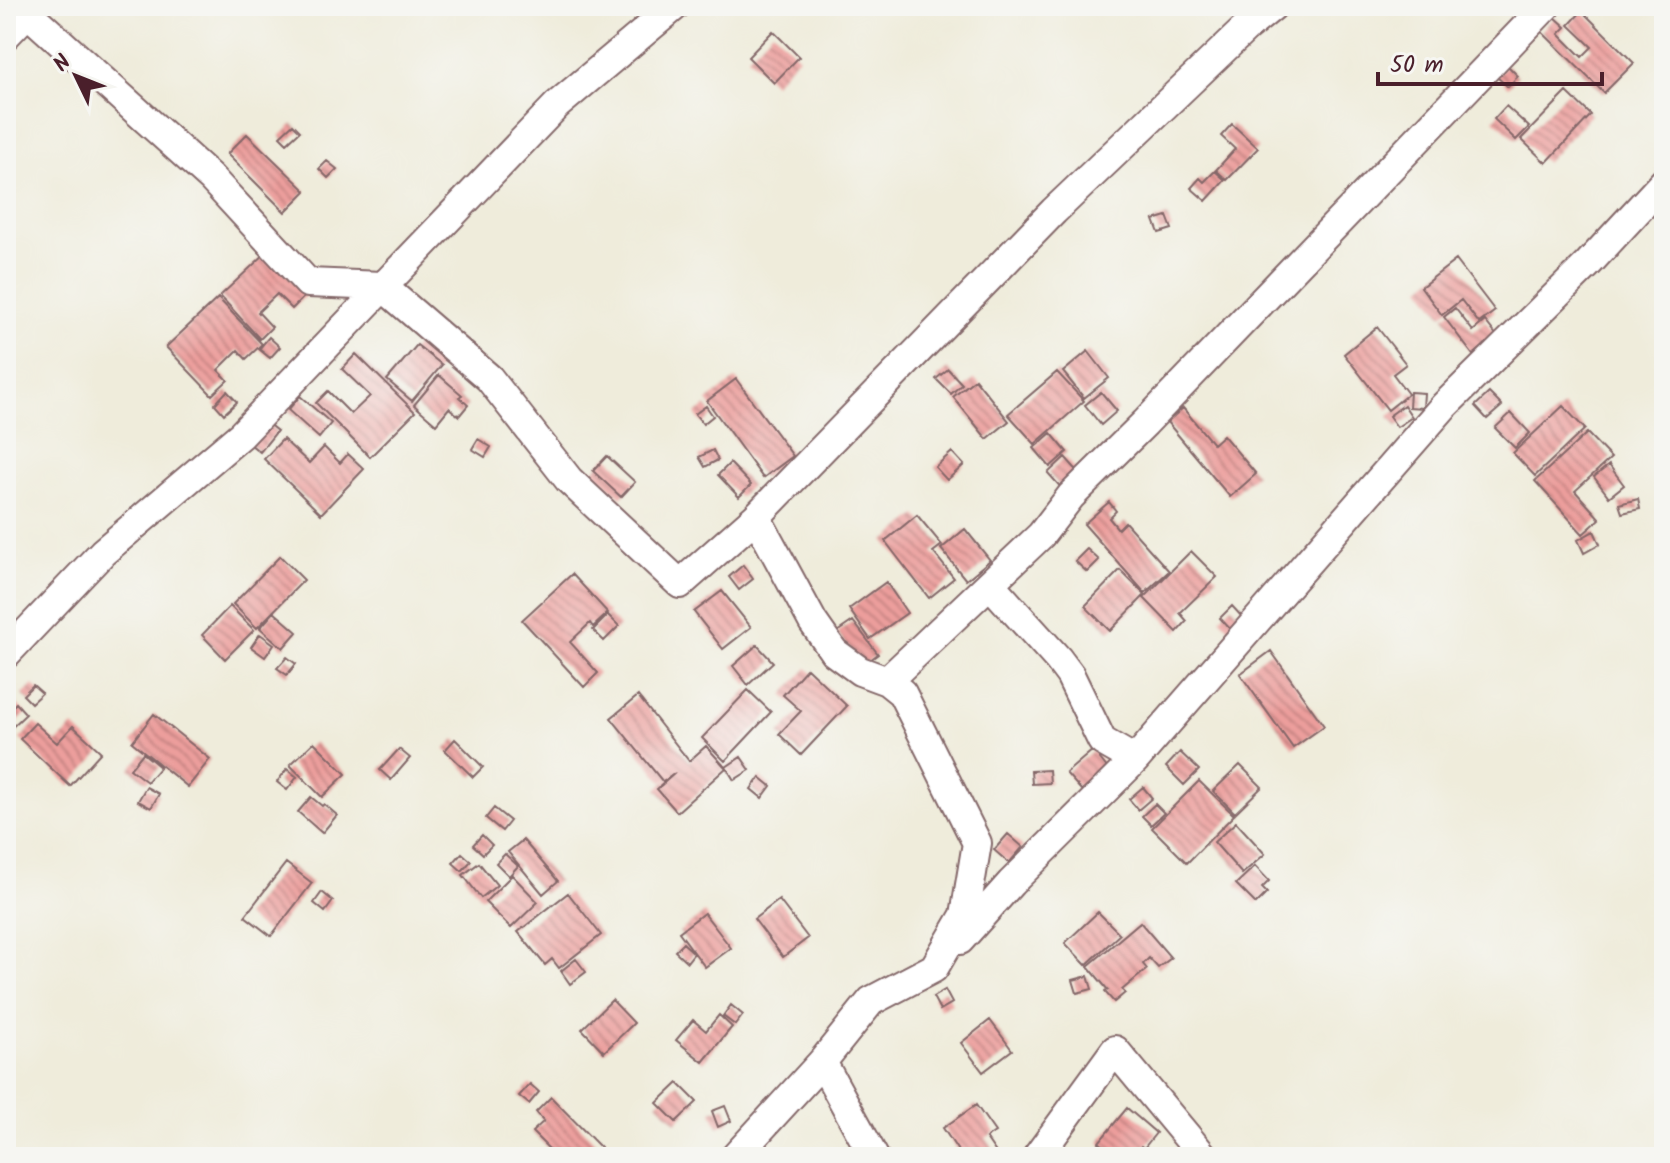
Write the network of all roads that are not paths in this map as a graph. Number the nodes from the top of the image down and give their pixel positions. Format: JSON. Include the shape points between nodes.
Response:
{"nodes":[{"id":1,"x":675,"y":6,"type":"edge"},
{"id":2,"x":1273,"y":6,"type":"edge"},
{"id":3,"x":1546,"y":6,"type":"edge"},
{"id":4,"x":30,"y":8,"type":"edge"},
{"id":5,"x":6,"y":35,"type":"edge"},
{"id":6,"x":1664,"y":182,"type":"edge"},
{"id":7,"x":382,"y":286,"type":"junction"},
{"id":8,"x":756,"y":517,"type":"junction"},
{"id":9,"x":990,"y":584,"type":"junction"},
{"id":10,"x":6,"y":654,"type":"edge"},
{"id":11,"x":887,"y":681,"type":"junction"},
{"id":12,"x":1135,"y":760,"type":"junction"},
{"id":13,"x":934,"y":968,"type":"junction"},
{"id":14,"x":822,"y":1062,"type":"junction"},
{"id":15,"x":735,"y":1157,"type":"edge"},
{"id":16,"x":874,"y":1157,"type":"edge"},
{"id":17,"x":1037,"y":1157,"type":"edge"},
{"id":18,"x":1204,"y":1157,"type":"edge"}],
"edges":[{"from":1,"to":7,"type":"street","via":[[557,105]]},
{"from":2,"to":8,"type":"street","via":[[1054,211]]},
{"from":3,"to":9,"type":"street"},
{"from":4,"to":5,"type":"street"},
{"from":4,"to":7,"type":"street","via":[[211,178],[308,283]]},
{"from":6,"to":12,"type":"street","via":[[1444,406]]},
{"from":7,"to":8,"type":"street","via":[[489,378],[569,480],[680,584]]},
{"from":7,"to":10,"type":"street","via":[[241,435],[103,552]]},
{"from":8,"to":11,"type":"street","via":[[834,652],[860,671]]},
{"from":9,"to":11,"type":"street"},
{"from":9,"to":12,"type":"street","via":[[1070,675],[1102,741]]},
{"from":11,"to":13,"type":"street","via":[[902,693],[977,843],[965,915]]},
{"from":12,"to":13,"type":"street"},
{"from":13,"to":14,"type":"street","via":[[871,1001]]},
{"from":14,"to":15,"type":"street"},
{"from":14,"to":16,"type":"street"},
{"from":17,"to":18,"type":"street","via":[[1115,1050]]}]}
